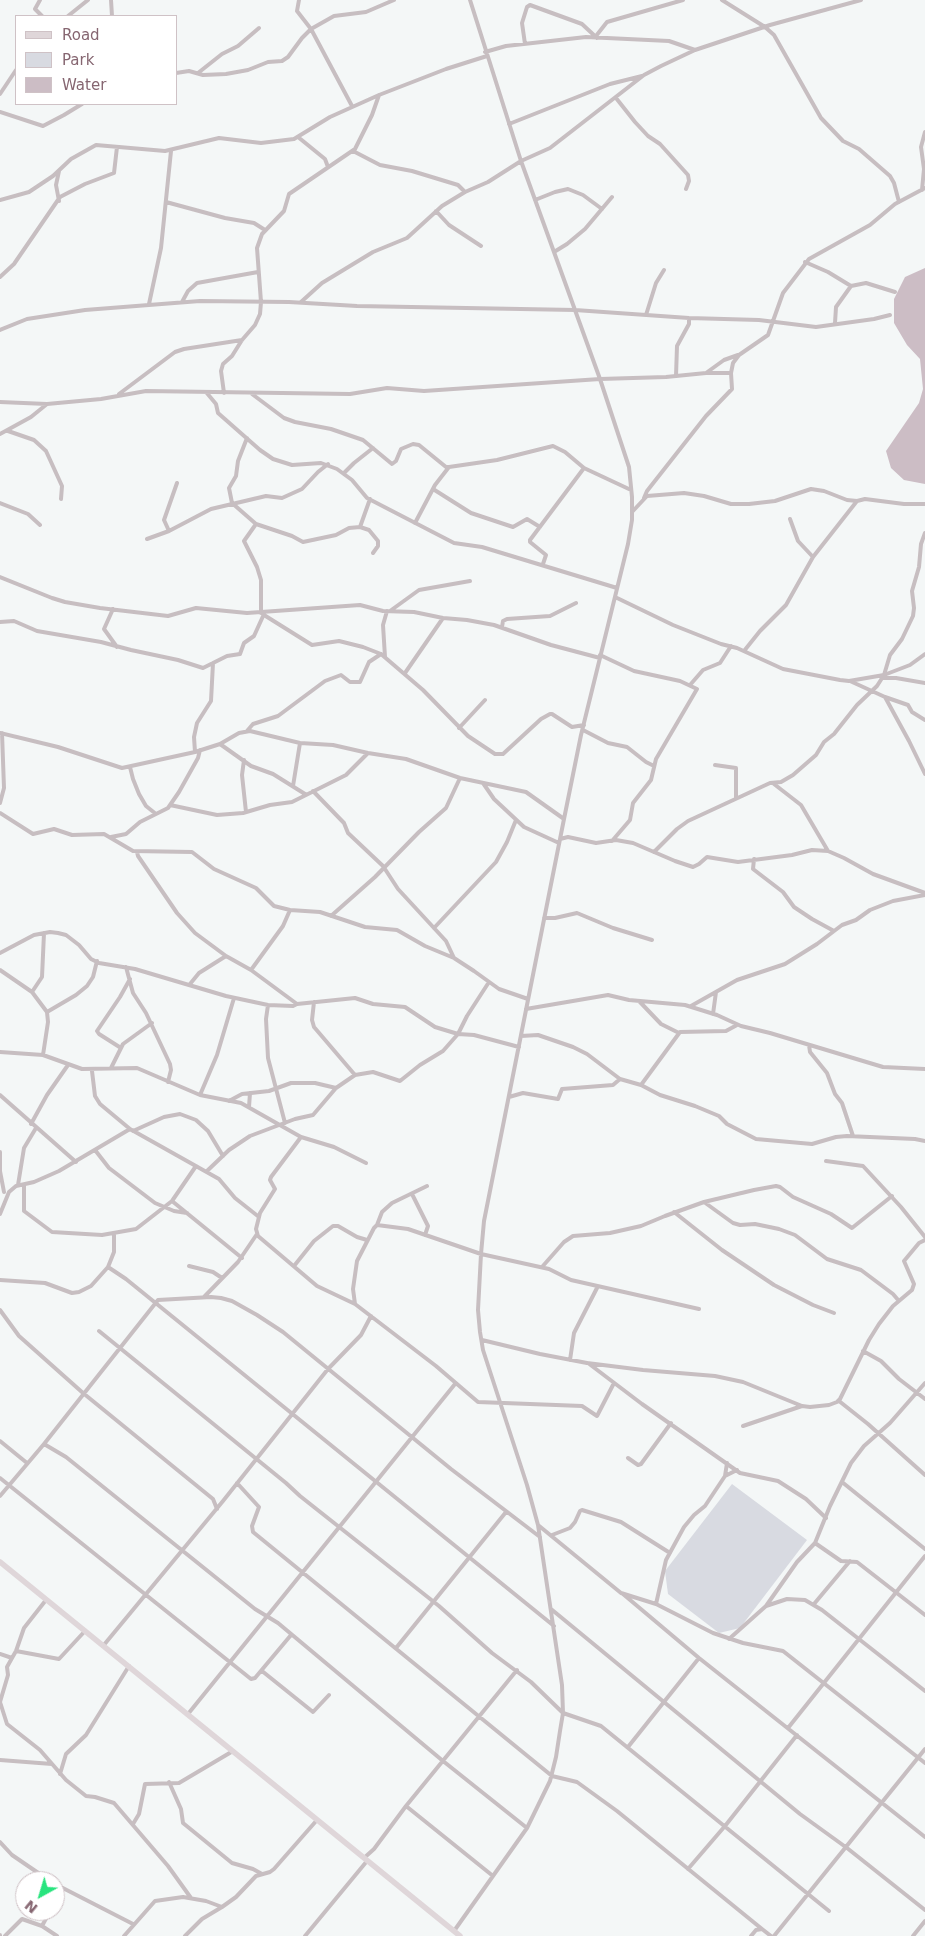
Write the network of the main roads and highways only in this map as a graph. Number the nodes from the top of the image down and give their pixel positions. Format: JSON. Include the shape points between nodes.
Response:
{"nodes":[{"id":1,"x":0,"y":1562,"type":"edge"},
{"id":2,"x":460,"y":1936,"type":"edge"}],
"edges":[{"from":1,"to":2,"type":"main road"}]}
